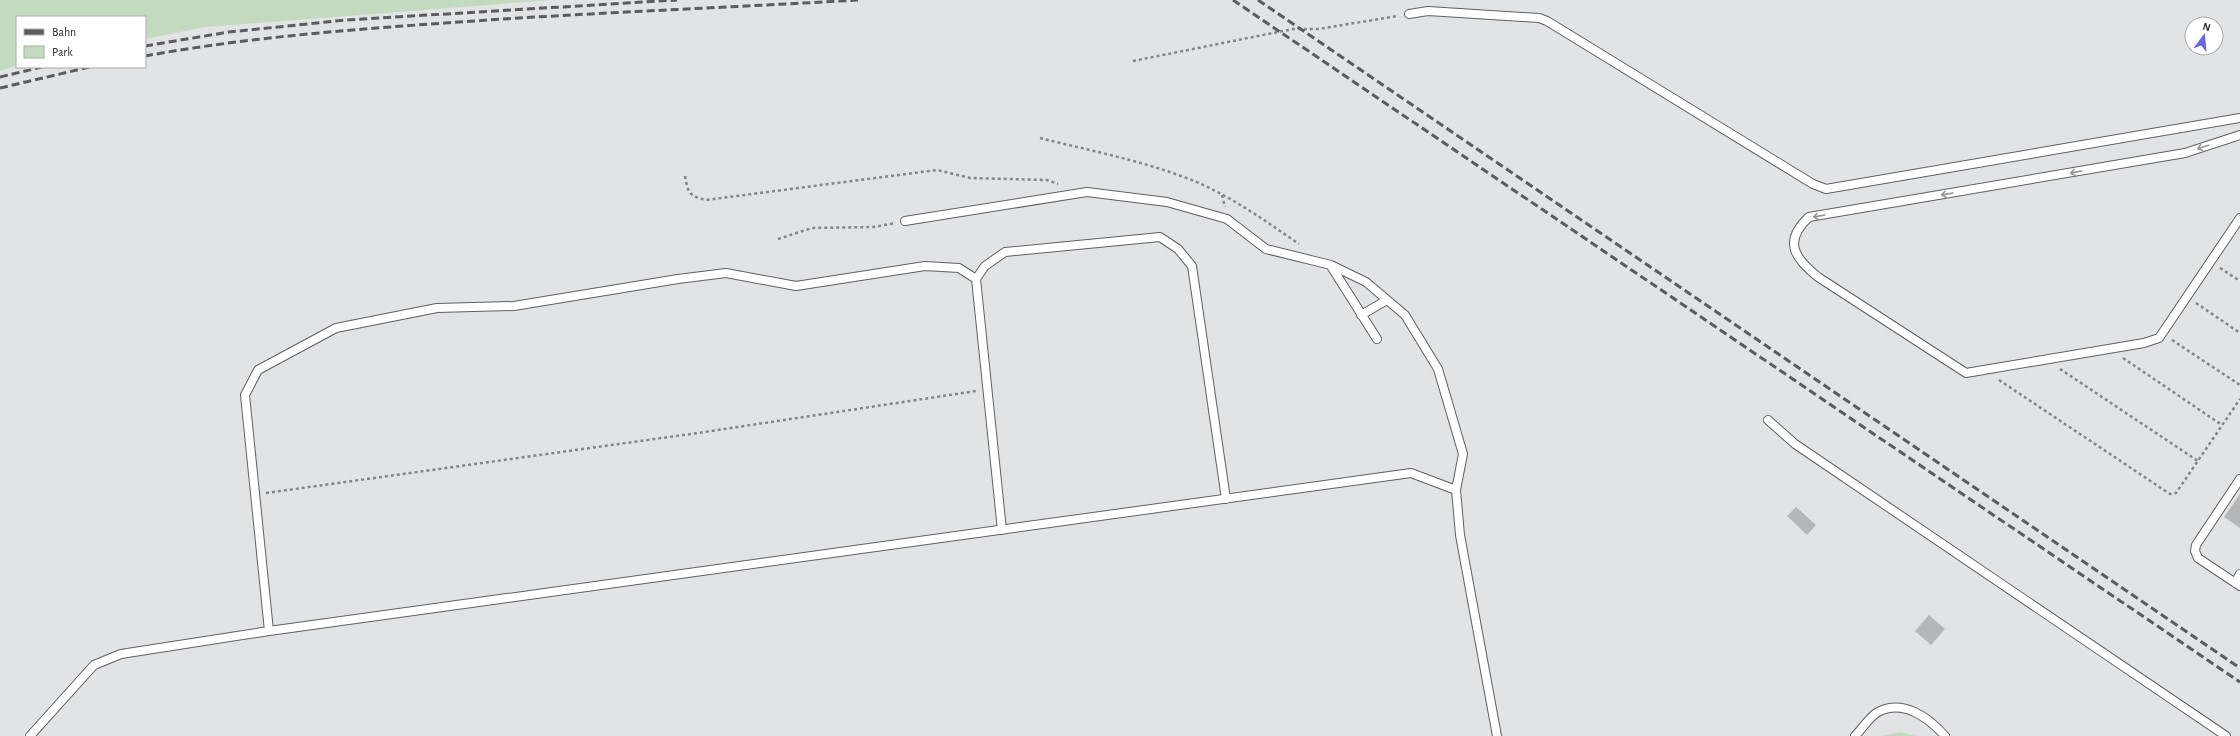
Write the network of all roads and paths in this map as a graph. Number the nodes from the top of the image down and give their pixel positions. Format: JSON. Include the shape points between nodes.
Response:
{"nodes":[{"id":1,"x":1409,"y":14,"type":"joint"},
{"id":2,"x":1133,"y":61,"type":"dead end"},
{"id":3,"x":2240,"y":118,"type":"edge"},
{"id":4,"x":2239,"y":136,"type":"edge"},
{"id":5,"x":1040,"y":138,"type":"dead end"},
{"id":6,"x":685,"y":176,"type":"dead end"},
{"id":7,"x":1060,"y":184,"type":"dead end"},
{"id":8,"x":2240,"y":218,"type":"edge"},
{"id":9,"x":905,"y":221,"type":"joint"},
{"id":10,"x":778,"y":239,"type":"dead end"},
{"id":11,"x":1304,"y":247,"type":"dead end"},
{"id":12,"x":2211,"y":262,"type":"junction"},
{"id":13,"x":1331,"y":265,"type":"junction"},
{"id":14,"x":976,"y":279,"type":"junction"},
{"id":15,"x":2240,"y":281,"type":"edge"},
{"id":16,"x":2187,"y":297,"type":"junction"},
{"id":17,"x":1387,"y":300,"type":"junction"},
{"id":18,"x":1361,"y":315,"type":"junction"},
{"id":19,"x":2162,"y":333,"type":"junction"},
{"id":20,"x":2240,"y":333,"type":"edge"},
{"id":21,"x":1377,"y":339,"type":"dead end"},
{"id":22,"x":2109,"y":349,"type":"junction"},
{"id":23,"x":2046,"y":359,"type":"junction"},
{"id":24,"x":1984,"y":370,"type":"junction"},
{"id":25,"x":2240,"y":385,"type":"edge"},
{"id":26,"x":988,"y":390,"type":"junction"},
{"id":27,"x":2240,"y":399,"type":"edge"},
{"id":28,"x":1768,"y":420,"type":"dead end"},
{"id":29,"x":2222,"y":425,"type":"junction"},
{"id":30,"x":2198,"y":461,"type":"junction"},
{"id":31,"x":2240,"y":479,"type":"edge"},
{"id":32,"x":1456,"y":490,"type":"junction"},
{"id":33,"x":256,"y":494,"type":"junction"},
{"id":34,"x":1226,"y":499,"type":"junction"},
{"id":35,"x":1002,"y":530,"type":"junction"},
{"id":36,"x":2240,"y":574,"type":"edge"},
{"id":37,"x":2237,"y":584,"type":"edge"},
{"id":38,"x":269,"y":631,"type":"junction"},
{"id":39,"x":30,"y":736,"type":"edge"},
{"id":40,"x":1497,"y":736,"type":"edge"},
{"id":41,"x":1855,"y":736,"type":"edge"},
{"id":42,"x":1945,"y":736,"type":"edge"},
{"id":43,"x":2226,"y":736,"type":"edge"}],
"edges":[{"from":1,"to":2,"type":"path","via":[[1318,29],[1293,29]]},
{"from":1,"to":3,"type":"lane","via":[[1428,11],[1539,18],[1547,21],[1813,184],[1826,189]]},
{"from":4,"to":24,"type":"lane","one_way":true,"via":[[2186,153],[1809,218],[1799,227],[1793,249],[1802,264],[1818,277],[1966,373]]},
{"from":5,"to":11,"type":"path","via":[[1138,162],[1182,176],[1238,203]]},
{"from":6,"to":7,"type":"path","via":[[688,190],[694,197],[706,200],[938,170],[970,178],[1047,180]]},
{"from":8,"to":12,"type":"lane"},
{"from":9,"to":10,"type":"path","via":[[874,227],[812,228]]},
{"from":9,"to":13,"type":"lane","via":[[1087,192],[1167,202],[1227,219],[1266,249]]},
{"from":12,"to":15,"type":"path"},
{"from":12,"to":16,"type":"lane"},
{"from":13,"to":17,"type":"lane","via":[[1366,282]]},
{"from":13,"to":18,"type":"lane"},
{"from":14,"to":26,"type":"lane"},
{"from":14,"to":33,"type":"lane","via":[[959,268],[925,266],[796,286],[726,273],[514,306],[437,308],[336,328],[258,370],[245,395]]},
{"from":14,"to":34,"type":"lane","via":[[985,266],[1005,252],[1160,236],[1178,249],[1192,266]]},
{"from":16,"to":19,"type":"lane"},
{"from":16,"to":20,"type":"path"},
{"from":17,"to":18,"type":"lane"},
{"from":17,"to":32,"type":"lane","via":[[1405,315],[1438,369],[1463,454]]},
{"from":18,"to":21,"type":"lane"},
{"from":19,"to":22,"type":"lane","via":[[2159,338],[2152,341]]},
{"from":19,"to":25,"type":"path"},
{"from":22,"to":23,"type":"lane"},
{"from":22,"to":29,"type":"path"},
{"from":23,"to":24,"type":"lane"},
{"from":23,"to":30,"type":"path"},
{"from":24,"to":30,"type":"path","via":[[2170,494],[2176,493]]},
{"from":26,"to":33,"type":"path"},
{"from":26,"to":35,"type":"lane"},
{"from":27,"to":29,"type":"path"},
{"from":28,"to":43,"type":"lane","via":[[1801,448]]},
{"from":29,"to":30,"type":"path"},
{"from":31,"to":37,"type":"lane","via":[[2196,545],[2195,551],[2198,558]]},
{"from":32,"to":34,"type":"lane","via":[[1411,473]]},
{"from":32,"to":40,"type":"lane","via":[[1460,535]]},
{"from":33,"to":38,"type":"lane"},
{"from":34,"to":35,"type":"lane"},
{"from":35,"to":38,"type":"lane"},
{"from":36,"to":37,"type":"lane"},
{"from":38,"to":39,"type":"lane","via":[[121,654],[94,665]]},
{"from":41,"to":42,"type":"lane","via":[[1877,712],[1895,706],[1914,711]]}]}
